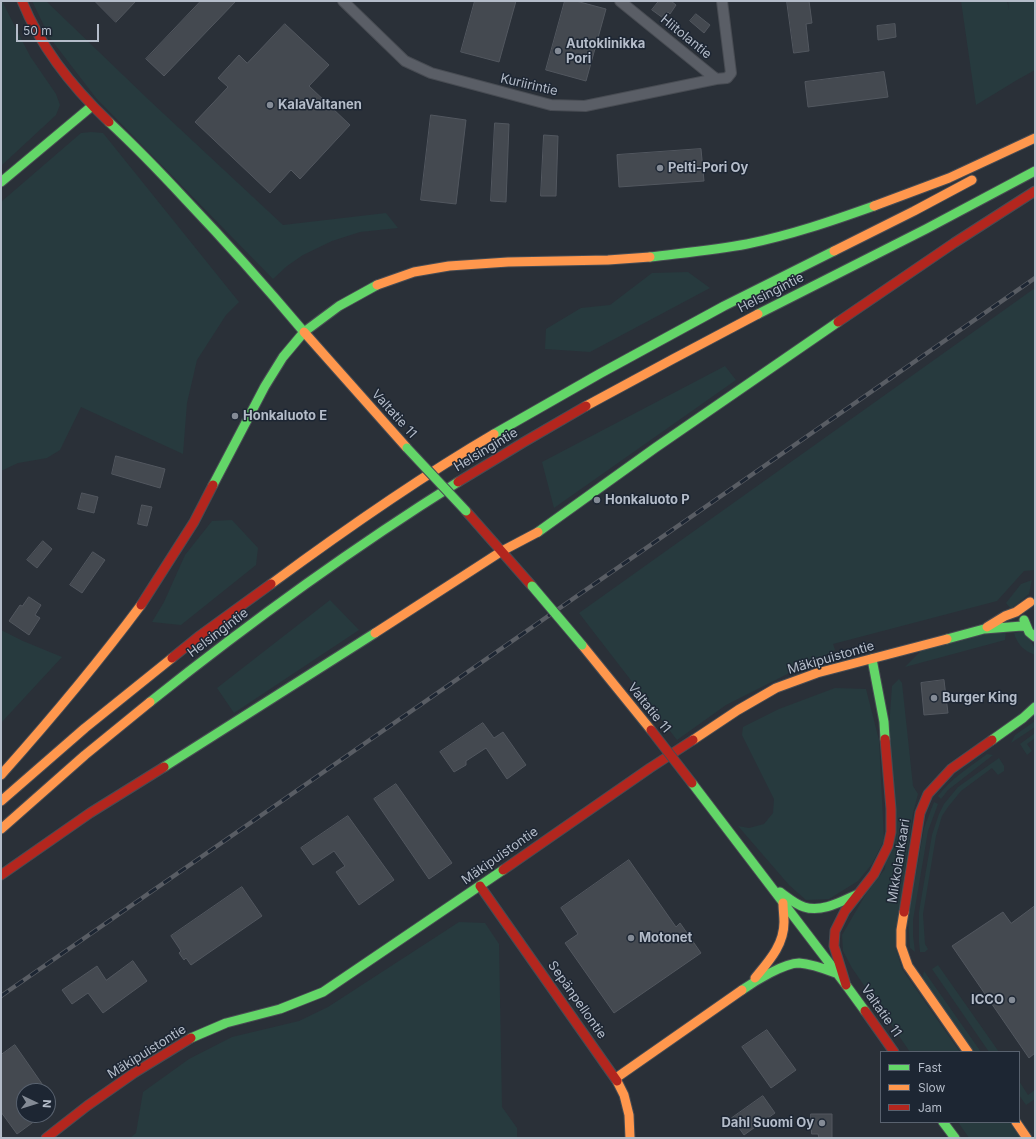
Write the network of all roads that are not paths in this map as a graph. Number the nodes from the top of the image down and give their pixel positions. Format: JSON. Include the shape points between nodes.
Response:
{"nodes":[{"id":1,"x":22,"y":1,"type":"edge"},
{"id":2,"x":343,"y":1,"type":"edge"},
{"id":3,"x":620,"y":1,"type":"edge"},
{"id":4,"x":722,"y":1,"type":"edge"},
{"id":5,"x":716,"y":79,"type":"junction"},
{"id":6,"x":92,"y":106,"type":"junction"},
{"id":7,"x":1035,"y":138,"type":"edge"},
{"id":8,"x":1035,"y":147,"type":"edge"},
{"id":9,"x":1015,"y":158,"type":"dead end"},
{"id":10,"x":1035,"y":171,"type":"edge"},
{"id":11,"x":981,"y":175,"type":"dead end"},
{"id":12,"x":1,"y":182,"type":"edge"},
{"id":13,"x":1035,"y":191,"type":"edge"},
{"id":14,"x":304,"y":332,"type":"junction"},
{"id":15,"x":502,"y":551,"type":"junction"},
{"id":16,"x":1032,"y":600,"type":"edge"},
{"id":17,"x":1026,"y":627,"type":"junction"},
{"id":18,"x":984,"y":629,"type":"junction"},
{"id":19,"x":1034,"y":639,"type":"edge"},
{"id":20,"x":872,"y":659,"type":"junction"},
{"id":21,"x":1035,"y":707,"type":"edge"},
{"id":22,"x":1,"y":775,"type":"edge"},
{"id":23,"x":1,"y":801,"type":"edge"},
{"id":24,"x":1,"y":829,"type":"edge"},
{"id":25,"x":1,"y":875,"type":"edge"},
{"id":26,"x":480,"y":886,"type":"junction"},
{"id":27,"x":770,"y":886,"type":"junction"},
{"id":28,"x":858,"y":894,"type":"junction"},
{"id":29,"x":783,"y":903,"type":"junction"},
{"id":30,"x":838,"y":974,"type":"junction"},
{"id":31,"x":752,"y":983,"type":"junction"},
{"id":32,"x":846,"y":985,"type":"junction"},
{"id":33,"x":893,"y":1051,"type":"edge"},
{"id":34,"x":967,"y":1051,"type":"edge"},
{"id":35,"x":616,"y":1078,"type":"junction"},
{"id":36,"x":944,"y":1123,"type":"edge"},
{"id":37,"x":1017,"y":1123,"type":"edge"},
{"id":38,"x":46,"y":1138,"type":"edge"},
{"id":39,"x":630,"y":1138,"type":"edge"},
{"id":40,"x":955,"y":1138,"type":"edge"},
{"id":41,"x":1028,"y":1138,"type":"edge"}],
"edges":[{"from":1,"to":6,"type":"main road","name":"Valtatie 11","via":[[43,45]]},
{"from":2,"to":5,"type":"street","name":"Kuriirintie","via":[[405,61],[431,73],[551,105],[585,106]]},
{"from":3,"to":5,"type":"street","name":"Hiitolantie"},
{"from":4,"to":5,"type":"street","name":"Kuriirintie","via":[[731,73],[727,78]]},
{"from":6,"to":12,"type":"main road"},
{"from":6,"to":14,"type":"main road","name":"Valtatie 11","via":[[215,231]]},
{"from":7,"to":14,"type":"main road","via":[[935,184],[790,234],[677,255],[608,260],[493,262],[414,272],[377,285],[339,306]]},
{"from":8,"to":9,"type":"main road"},
{"from":10,"to":24,"type":"main road","name":"Helsingintie","via":[[610,392],[418,507],[206,657],[135,713]]},
{"from":11,"to":23,"type":"main road","name":"Helsingintie","via":[[907,215],[724,306],[601,373],[481,442],[399,494],[198,637],[85,728]]},
{"from":13,"to":15,"type":"main road","via":[[756,378],[537,533]]},
{"from":14,"to":15,"type":"main road","name":"Valtatie 11","bridge":true,"via":[[406,448]]},
{"from":14,"to":22,"type":"main road","via":[[272,375],[194,522],[142,604],[78,686]]},
{"from":15,"to":25,"type":"main road","via":[[90,814]]},
{"from":15,"to":27,"type":"main road","name":"Valtatie 11","bridge":true,"via":[[651,730]]},
{"from":16,"to":17,"type":"main road","via":[[1024,611]]},
{"from":16,"to":18,"type":"main road","name":"Mäkipuistontie"},
{"from":17,"to":18,"type":"main road","name":"Mäkipuistontie"},
{"from":17,"to":19,"type":"main road"},
{"from":18,"to":20,"type":"main road","name":"Mäkipuistontie"},
{"from":20,"to":26,"type":"main road","name":"Mäkipuistontie","via":[[817,673],[776,688],[738,710]]},
{"from":20,"to":28,"type":"main road","via":[[884,722],[891,832],[882,861]]},
{"from":21,"to":34,"type":"main road","name":"Mikkolankaari","via":[[951,769],[928,794],[920,813],[901,930],[901,946],[908,966]]},
{"from":26,"to":35,"type":"main road","name":"Sepänpellontie"},
{"from":26,"to":38,"type":"main road","name":"Mäkipuistontie","via":[[323,992],[286,1007],[226,1024],[187,1040],[134,1073]]},
{"from":27,"to":28,"type":"main road","via":[[804,907],[813,908],[822,908]]},
{"from":27,"to":29,"type":"main road","name":"Valtatie 11"},
{"from":28,"to":32,"type":"main road","via":[[839,922],[834,940]]},
{"from":29,"to":30,"type":"main road"},
{"from":29,"to":31,"type":"main road","via":[[784,926],[781,941]]},
{"from":30,"to":31,"type":"main road","via":[[814,965],[797,963],[780,968]]},
{"from":30,"to":32,"type":"main road","name":"Valtatie 11"},
{"from":31,"to":35,"type":"main road"},
{"from":32,"to":33,"type":"main road","name":"Valtatie 11"},
{"from":35,"to":39,"type":"main road","name":"Sepänpellontie","via":[[629,1115]]},
{"from":36,"to":40,"type":"main road"},
{"from":37,"to":41,"type":"main road"}]}
